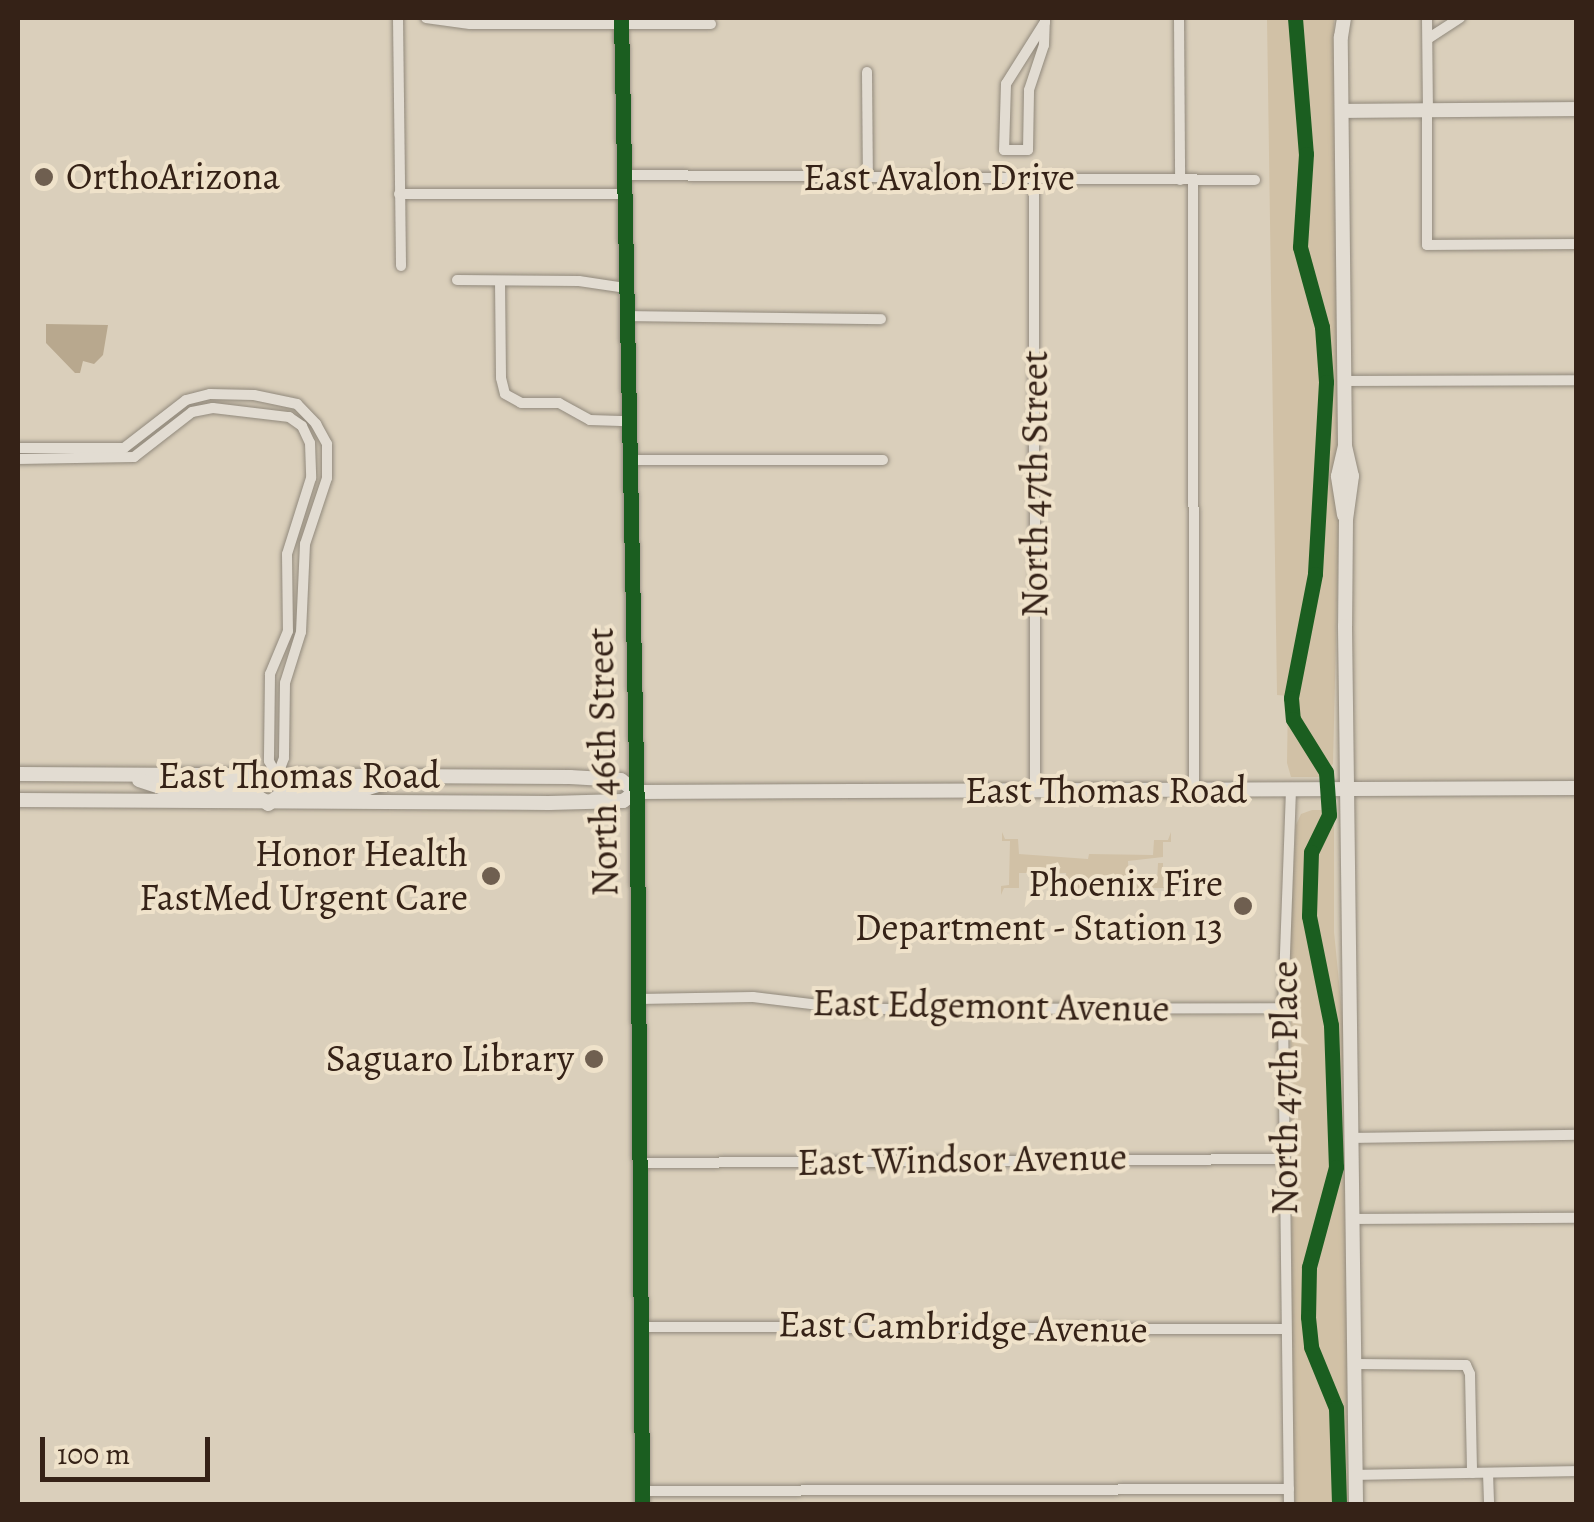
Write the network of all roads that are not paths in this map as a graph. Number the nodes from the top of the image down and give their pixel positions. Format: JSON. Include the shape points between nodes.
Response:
{"nodes":[{"id":1,"x":398,"y":18,"type":"edge"},
{"id":2,"x":426,"y":18,"type":"edge"},
{"id":3,"x":1179,"y":18,"type":"edge"},
{"id":4,"x":1336,"y":18,"type":"edge"},
{"id":5,"x":1344,"y":18,"type":"edge"},
{"id":6,"x":1427,"y":18,"type":"edge"},
{"id":7,"x":1460,"y":18,"type":"edge"},
{"id":8,"x":1045,"y":20,"type":"edge"},
{"id":9,"x":622,"y":21,"type":"edge"},
{"id":10,"x":711,"y":24,"type":"dead end"},
{"id":11,"x":1341,"y":37,"type":"junction"},
{"id":12,"x":1429,"y":38,"type":"junction"},
{"id":13,"x":866,"y":72,"type":"dead end"},
{"id":14,"x":1576,"y":109,"type":"edge"},
{"id":15,"x":1427,"y":110,"type":"junction"},
{"id":16,"x":1342,"y":111,"type":"junction"},
{"id":17,"x":623,"y":176,"type":"junction"},
{"id":18,"x":868,"y":178,"type":"junction"},
{"id":19,"x":1034,"y":179,"type":"junction"},
{"id":20,"x":1180,"y":180,"type":"junction"},
{"id":21,"x":1193,"y":180,"type":"junction"},
{"id":22,"x":1255,"y":180,"type":"dead end"},
{"id":23,"x":398,"y":194,"type":"junction"},
{"id":24,"x":624,"y":194,"type":"junction"},
{"id":25,"x":1576,"y":244,"type":"edge"},
{"id":26,"x":401,"y":266,"type":"dead end"},
{"id":27,"x":458,"y":280,"type":"dead end"},
{"id":28,"x":500,"y":281,"type":"junction"},
{"id":29,"x":626,"y":288,"type":"junction"},
{"id":30,"x":626,"y":316,"type":"junction"},
{"id":31,"x":881,"y":319,"type":"dead end"},
{"id":32,"x":1576,"y":380,"type":"edge"},
{"id":33,"x":1345,"y":381,"type":"junction"},
{"id":34,"x":628,"y":421,"type":"junction"},
{"id":35,"x":18,"y":448,"type":"edge"},
{"id":36,"x":18,"y":459,"type":"edge"},
{"id":37,"x":629,"y":460,"type":"junction"},
{"id":38,"x":882,"y":460,"type":"dead end"},
{"id":39,"x":18,"y":774,"type":"edge"},
{"id":40,"x":124,"y":775,"type":"junction"},
{"id":41,"x":277,"y":776,"type":"junction"},
{"id":42,"x":406,"y":777,"type":"junction"},
{"id":43,"x":1576,"y":788,"type":"edge"},
{"id":44,"x":1035,"y":790,"type":"junction"},
{"id":45,"x":1194,"y":790,"type":"junction"},
{"id":46,"x":1347,"y":791,"type":"junction"},
{"id":47,"x":636,"y":792,"type":"junction"},
{"id":48,"x":1291,"y":792,"type":"junction"},
{"id":49,"x":18,"y":800,"type":"edge"},
{"id":50,"x":268,"y":804,"type":"junction"},
{"id":51,"x":639,"y":999,"type":"junction"},
{"id":52,"x":1284,"y":1008,"type":"junction"},
{"id":53,"x":1576,"y":1135,"type":"edge"},
{"id":54,"x":1352,"y":1138,"type":"junction"},
{"id":55,"x":1285,"y":1159,"type":"junction"},
{"id":56,"x":640,"y":1163,"type":"junction"},
{"id":57,"x":1576,"y":1218,"type":"edge"},
{"id":58,"x":1352,"y":1220,"type":"junction"},
{"id":59,"x":640,"y":1326,"type":"junction"},
{"id":60,"x":1286,"y":1329,"type":"junction"},
{"id":61,"x":1354,"y":1364,"type":"junction"},
{"id":62,"x":1576,"y":1472,"type":"edge"},
{"id":63,"x":1472,"y":1473,"type":"junction"},
{"id":64,"x":1488,"y":1473,"type":"junction"},
{"id":65,"x":1356,"y":1475,"type":"junction"},
{"id":66,"x":1290,"y":1489,"type":"junction"},
{"id":67,"x":642,"y":1498,"type":"edge"},
{"id":68,"x":1290,"y":1504,"type":"edge"},
{"id":69,"x":1356,"y":1504,"type":"edge"},
{"id":70,"x":1489,"y":1504,"type":"edge"}],
"edges":[{"from":1,"to":23,"type":"street"},
{"from":2,"to":9,"type":"street","via":[[470,24]]},
{"from":3,"to":20,"type":"street"},
{"from":4,"to":11,"type":"street"},
{"from":5,"to":11,"type":"street"},
{"from":6,"to":12,"type":"street"},
{"from":7,"to":12,"type":"street"},
{"from":8,"to":8,"type":"street","via":[[1006,84],[1004,150],[1028,150],[1029,90]]},
{"from":9,"to":10,"type":"street"},
{"from":9,"to":17,"type":"street","name":"North 46th Street"},
{"from":11,"to":16,"type":"street"},
{"from":12,"to":15,"type":"street"},
{"from":13,"to":18,"type":"street"},
{"from":14,"to":15,"type":"street"},
{"from":15,"to":16,"type":"street"},
{"from":15,"to":25,"type":"street","via":[[1427,245]]},
{"from":16,"to":33,"type":"street"},
{"from":17,"to":18,"type":"street","name":"East Avalon Drive"},
{"from":17,"to":24,"type":"street","name":"North 46th Street"},
{"from":18,"to":19,"type":"street","name":"East Avalon Drive"},
{"from":19,"to":20,"type":"street","name":"East Avalon Drive"},
{"from":19,"to":44,"type":"street","name":"North 47th Street"},
{"from":20,"to":21,"type":"street","name":"East Avalon Drive"},
{"from":21,"to":22,"type":"street","name":"East Avalon Drive"},
{"from":21,"to":45,"type":"street"},
{"from":23,"to":24,"type":"street"},
{"from":23,"to":26,"type":"street"},
{"from":24,"to":29,"type":"street","name":"North 46th Street"},
{"from":27,"to":28,"type":"street"},
{"from":28,"to":29,"type":"street"},
{"from":28,"to":34,"type":"street","via":[[506,394],[521,403],[559,404],[590,420]]},
{"from":29,"to":30,"type":"street","name":"North 46th Street"},
{"from":30,"to":31,"type":"street"},
{"from":30,"to":34,"type":"street","name":"North 46th Street"},
{"from":32,"to":33,"type":"street"},
{"from":33,"to":46,"type":"street","via":[[1338,476],[1346,520]]},
{"from":34,"to":37,"type":"street","name":"North 46th Street"},
{"from":35,"to":41,"type":"street","via":[[124,448],[186,400],[210,394],[296,404],[316,424],[327,444],[327,478],[306,544],[301,632],[285,683],[284,758]]},
{"from":36,"to":41,"type":"street","via":[[134,458],[192,412],[214,408],[290,417],[302,426],[311,478],[287,554],[288,632],[270,674],[269,761]]},
{"from":37,"to":38,"type":"street"},
{"from":37,"to":47,"type":"street","name":"North 46th Street"},
{"from":39,"to":40,"type":"street","name":"East Thomas Road"},
{"from":40,"to":41,"type":"street","name":"East Thomas Road"},
{"from":40,"to":50,"type":"street","via":[[163,788],[246,790]]},
{"from":41,"to":42,"type":"street","name":"East Thomas Road"},
{"from":42,"to":47,"type":"street","name":"East Thomas Road","via":[[621,780]]},
{"from":42,"to":50,"type":"street","via":[[368,788],[289,789]]},
{"from":43,"to":46,"type":"street","name":"East Thomas Road"},
{"from":44,"to":45,"type":"street","name":"East Thomas Road"},
{"from":44,"to":47,"type":"street","name":"East Thomas Road"},
{"from":45,"to":48,"type":"street","name":"East Thomas Road"},
{"from":46,"to":48,"type":"street","name":"East Thomas Road"},
{"from":46,"to":54,"type":"street"},
{"from":47,"to":50,"type":"street","name":"East Thomas Road","via":[[623,801]]},
{"from":47,"to":51,"type":"street","name":"North 46th Street"},
{"from":48,"to":52,"type":"street","name":"North 47th Place"},
{"from":49,"to":50,"type":"street","name":"East Thomas Road"},
{"from":51,"to":52,"type":"street","name":"East Edgemont Avenue","via":[[753,997],[852,1009]]},
{"from":51,"to":56,"type":"street","name":"North 46th Street"},
{"from":52,"to":55,"type":"street","name":"North 47th Place"},
{"from":53,"to":54,"type":"street"},
{"from":54,"to":58,"type":"street"},
{"from":55,"to":56,"type":"street","name":"East Windsor Avenue"},
{"from":55,"to":60,"type":"street","name":"North 47th Place"},
{"from":56,"to":59,"type":"street","name":"North 46th Street"},
{"from":57,"to":58,"type":"street"},
{"from":58,"to":61,"type":"street"},
{"from":59,"to":60,"type":"street","name":"East Cambridge Avenue"},
{"from":59,"to":67,"type":"street","name":"North 46th Street"},
{"from":60,"to":66,"type":"street","name":"North 47th Place"},
{"from":61,"to":63,"type":"street","via":[[1466,1364]]},
{"from":61,"to":65,"type":"street"},
{"from":62,"to":64,"type":"street"},
{"from":63,"to":64,"type":"street"},
{"from":63,"to":65,"type":"street"},
{"from":64,"to":70,"type":"street"},
{"from":65,"to":69,"type":"street"},
{"from":66,"to":67,"type":"street"},
{"from":66,"to":68,"type":"street","name":"North 47th Place"}]}
